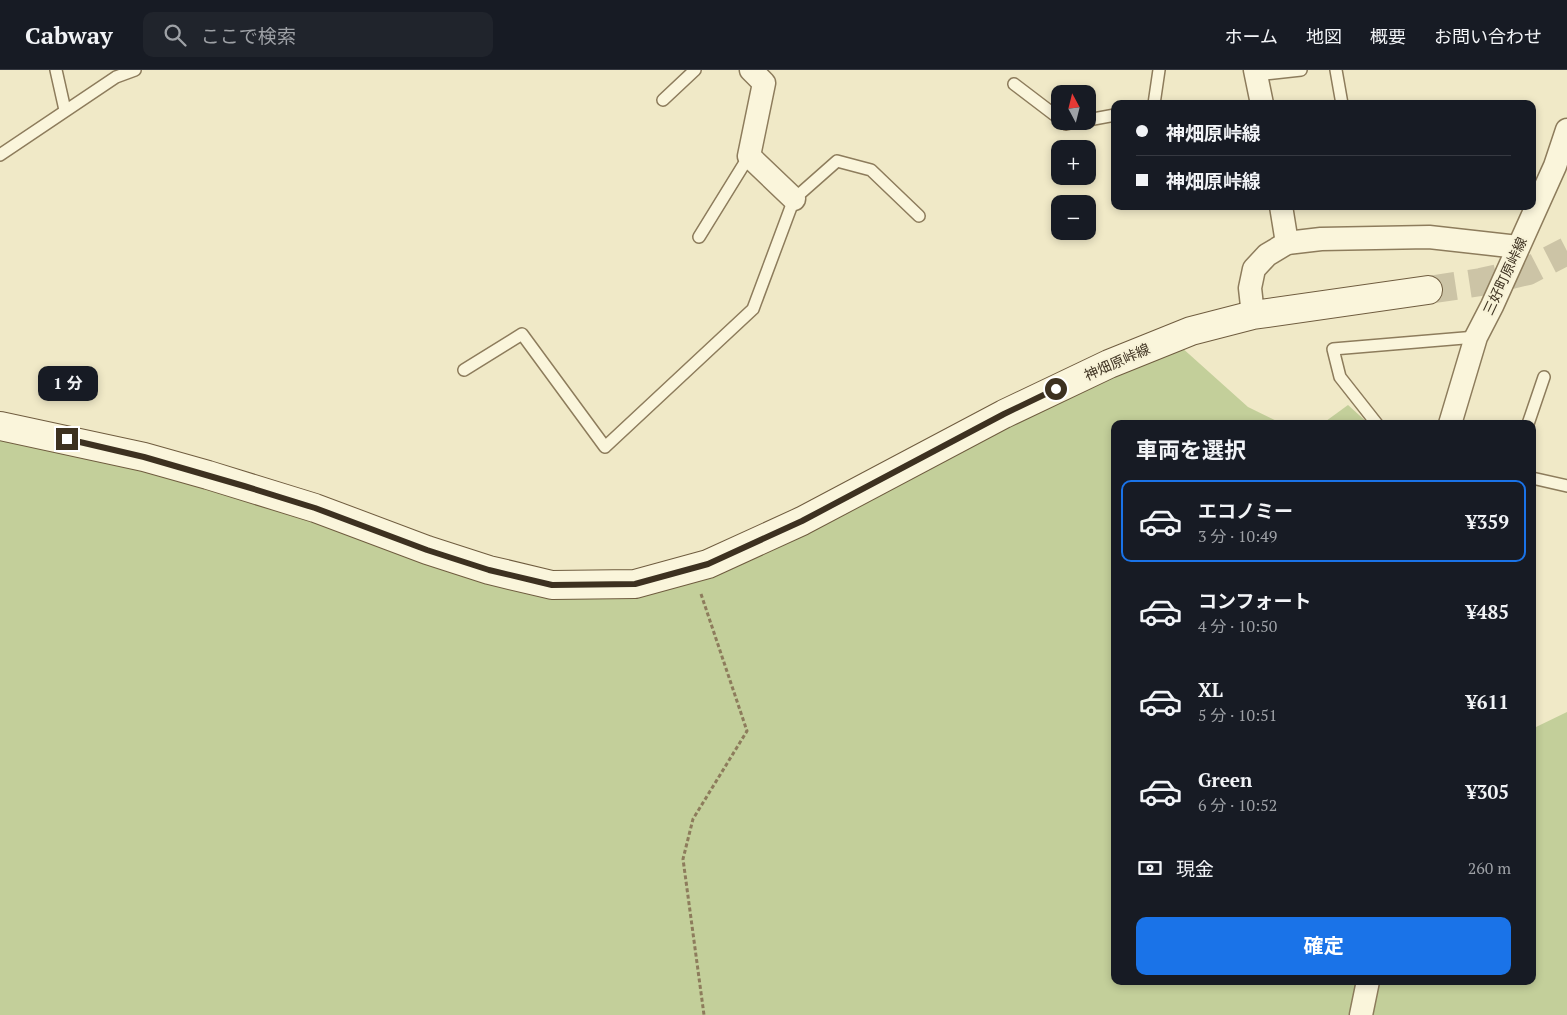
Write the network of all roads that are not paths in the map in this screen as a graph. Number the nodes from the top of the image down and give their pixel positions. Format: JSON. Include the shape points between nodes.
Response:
{"nodes":[{"id":1,"x":56,"y":70,"type":"edge"},
{"id":2,"x":135,"y":70,"type":"edge"},
{"id":3,"x":695,"y":70,"type":"edge"},
{"id":4,"x":750,"y":70,"type":"edge"},
{"id":5,"x":1159,"y":70,"type":"edge"},
{"id":6,"x":1301,"y":70,"type":"edge"},
{"id":7,"x":1336,"y":70,"type":"edge"},
{"id":8,"x":1256,"y":73,"type":"edge"},
{"id":9,"x":1014,"y":84,"type":"dead end"},
{"id":10,"x":663,"y":100,"type":"dead end"},
{"id":11,"x":1155,"y":100,"type":"edge"},
{"id":12,"x":1261,"y":100,"type":"edge"},
{"id":13,"x":1341,"y":100,"type":"edge"},
{"id":14,"x":65,"y":110,"type":"junction"},
{"id":15,"x":1051,"y":112,"type":"edge"},
{"id":16,"x":1111,"y":116,"type":"edge"},
{"id":17,"x":1096,"y":119,"type":"edge"},
{"id":18,"x":1567,"y":130,"type":"edge"},
{"id":19,"x":0,"y":155,"type":"edge"},
{"id":20,"x":749,"y":156,"type":"junction"},
{"id":21,"x":794,"y":199,"type":"junction"},
{"id":22,"x":1536,"y":208,"type":"edge"},
{"id":23,"x":1281,"y":210,"type":"edge"},
{"id":24,"x":1535,"y":210,"type":"edge"},
{"id":25,"x":919,"y":216,"type":"dead end"},
{"id":26,"x":699,"y":238,"type":"dead end"},
{"id":27,"x":1287,"y":243,"type":"junction"},
{"id":28,"x":1518,"y":248,"type":"junction"},
{"id":29,"x":1428,"y":290,"type":"tunnel mouth"},
{"id":30,"x":1253,"y":315,"type":"junction"},
{"id":31,"x":1476,"y":337,"type":"junction"},
{"id":32,"x":464,"y":370,"type":"dead end"},
{"id":33,"x":1544,"y":377,"type":"dead end"},
{"id":34,"x":1374,"y":420,"type":"edge"},
{"id":35,"x":1451,"y":420,"type":"edge"},
{"id":36,"x":1529,"y":420,"type":"edge"},
{"id":37,"x":0,"y":426,"type":"edge"},
{"id":38,"x":1536,"y":479,"type":"edge"},
{"id":39,"x":1567,"y":486,"type":"edge"},
{"id":40,"x":1367,"y":985,"type":"edge"},
{"id":41,"x":1361,"y":1015,"type":"edge"}],
"edges":[{"from":1,"to":14,"type":"lane"},
{"from":2,"to":14,"type":"lane","via":[[116,77]]},
{"from":3,"to":10,"type":"lane"},
{"from":4,"to":20,"type":"street","via":[[764,83]]},
{"from":5,"to":11,"type":"lane"},
{"from":6,"to":8,"type":"lane"},
{"from":7,"to":13,"type":"lane"},
{"from":8,"to":12,"type":"street"},
{"from":9,"to":15,"type":"lane"},
{"from":14,"to":19,"type":"lane"},
{"from":16,"to":17,"type":"lane"},
{"from":18,"to":22,"type":"street","name":"三好町原峠線"},
{"from":20,"to":21,"type":"street"},
{"from":20,"to":26,"type":"lane"},
{"from":21,"to":25,"type":"lane","via":[[837,161],[871,170]]},
{"from":21,"to":32,"type":"lane","via":[[753,309],[605,446],[522,334]]},
{"from":23,"to":27,"type":"street"},
{"from":24,"to":28,"type":"street","name":"三好町原峠線"},
{"from":27,"to":28,"type":"street","via":[[1321,238],[1429,238]]},
{"from":27,"to":30,"type":"street","via":[[1267,255],[1254,268],[1250,288]]},
{"from":28,"to":31,"type":"street","name":"三好町原峠線"},
{"from":29,"to":30,"type":"street","name":"神畑原峠線"},
{"from":30,"to":37,"type":"street","name":"神畑原峠線","via":[[1190,330],[1109,364],[1004,414],[802,521],[708,564],[635,584],[552,585],[489,570],[315,508],[208,475],[144,457]]},
{"from":31,"to":34,"type":"lane","via":[[1333,349],[1340,377]]},
{"from":31,"to":35,"type":"street","name":"三好町原峠線"},
{"from":33,"to":36,"type":"lane"},
{"from":38,"to":39,"type":"lane"},
{"from":40,"to":41,"type":"street"}]}
